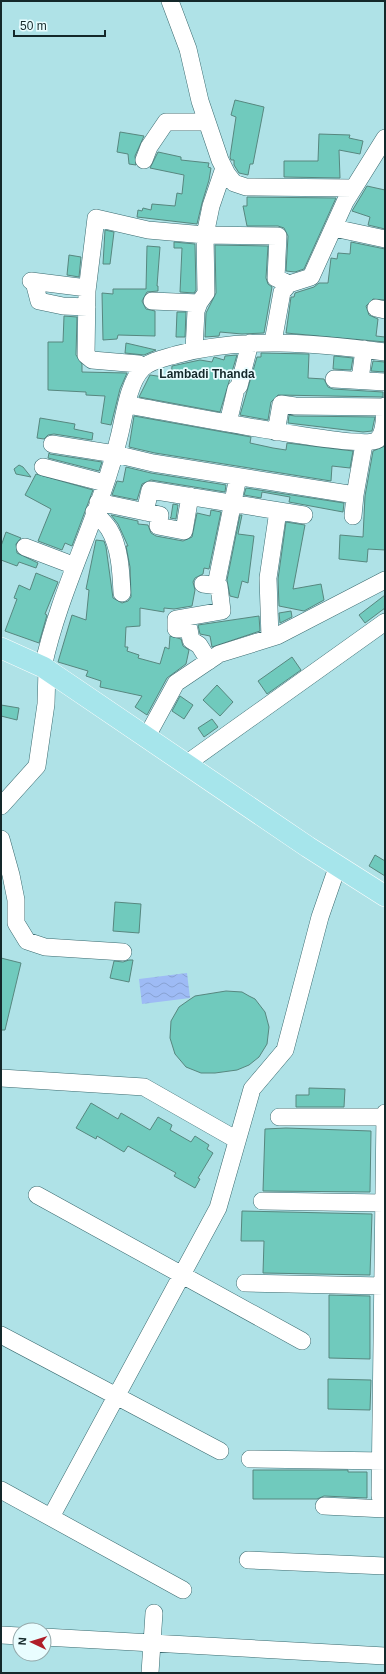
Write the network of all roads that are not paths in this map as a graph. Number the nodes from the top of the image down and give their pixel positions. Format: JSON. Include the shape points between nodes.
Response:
{"nodes":[{"id":1,"x":170,"y":1,"type":"edge"},
{"id":2,"x":207,"y":122,"type":"junction"},
{"id":3,"x":383,"y":146,"type":"edge"},
{"id":4,"x":144,"y":160,"type":"dead end"},
{"id":5,"x":224,"y":168,"type":"junction"},
{"id":6,"x":353,"y":188,"type":"junction"},
{"id":7,"x":334,"y":228,"type":"junction"},
{"id":8,"x":205,"y":235,"type":"junction"},
{"id":9,"x":385,"y":239,"type":"edge"},
{"id":10,"x":289,"y":284,"type":"junction"},
{"id":11,"x":87,"y":288,"type":"junction"},
{"id":12,"x":152,"y":301,"type":"dead end"},
{"id":13,"x":199,"y":303,"type":"junction"},
{"id":14,"x":87,"y":307,"type":"junction"},
{"id":15,"x":273,"y":342,"type":"junction"},
{"id":16,"x":250,"y":343,"type":"junction"},
{"id":17,"x":364,"y":349,"type":"junction"},
{"id":18,"x":194,"y":350,"type":"junction"},
{"id":19,"x":385,"y":352,"type":"edge"},
{"id":20,"x":142,"y":369,"type":"junction"},
{"id":21,"x":334,"y":379,"type":"dead end"},
{"id":22,"x":360,"y":380,"type":"junction"},
{"id":23,"x":385,"y":382,"type":"edge"},
{"id":24,"x":128,"y":405,"type":"junction"},
{"id":25,"x":385,"y":407,"type":"edge"},
{"id":26,"x":228,"y":423,"type":"junction"},
{"id":27,"x":276,"y":432,"type":"junction"},
{"id":28,"x":52,"y":444,"type":"dead end"},
{"id":29,"x":364,"y":444,"type":"junction"},
{"id":30,"x":115,"y":454,"type":"junction"},
{"id":31,"x":42,"y":467,"type":"dead end"},
{"id":32,"x":238,"y":476,"type":"junction"},
{"id":33,"x":105,"y":483,"type":"junction"},
{"id":34,"x":355,"y":495,"type":"junction"},
{"id":35,"x":190,"y":496,"type":"junction"},
{"id":36,"x":231,"y":503,"type":"junction"},
{"id":37,"x":96,"y":507,"type":"junction"},
{"id":38,"x":278,"y":511,"type":"junction"},
{"id":39,"x":145,"y":512,"type":"junction"},
{"id":40,"x":304,"y":515,"type":"dead end"},
{"id":41,"x":353,"y":516,"type":"dead end"},
{"id":42,"x":25,"y":547,"type":"dead end"},
{"id":43,"x":75,"y":566,"type":"junction"},
{"id":44,"x":385,"y":580,"type":"edge"},
{"id":45,"x":122,"y":593,"type":"dead end"},
{"id":46,"x":385,"y":622,"type":"edge"},
{"id":47,"x":270,"y":638,"type":"junction"},
{"id":48,"x":1,"y":648,"type":"edge"},
{"id":49,"x":209,"y":661,"type":"junction"},
{"id":50,"x":45,"y":668,"type":"junction"},
{"id":51,"x":146,"y":738,"type":"junction"},
{"id":52,"x":186,"y":764,"type":"junction"},
{"id":53,"x":1,"y":806,"type":"edge"},
{"id":54,"x":1,"y":839,"type":"edge"},
{"id":55,"x":3,"y":856,"type":"edge"},
{"id":56,"x":338,"y":865,"type":"junction"},
{"id":57,"x":385,"y":896,"type":"edge"},
{"id":58,"x":123,"y":952,"type":"dead end"},
{"id":59,"x":1,"y":1078,"type":"edge"},
{"id":60,"x":384,"y":1115,"type":"edge"},
{"id":61,"x":279,"y":1117,"type":"dead end"},
{"id":62,"x":237,"y":1140,"type":"junction"},
{"id":63,"x":37,"y":1195,"type":"dead end"},
{"id":64,"x":262,"y":1201,"type":"dead end"},
{"id":65,"x":383,"y":1203,"type":"junction"},
{"id":66,"x":182,"y":1275,"type":"junction"},
{"id":67,"x":246,"y":1283,"type":"dead end"},
{"id":68,"x":383,"y":1286,"type":"junction"},
{"id":69,"x":1,"y":1335,"type":"edge"},
{"id":70,"x":302,"y":1341,"type":"dead end"},
{"id":71,"x":116,"y":1396,"type":"junction"},
{"id":72,"x":220,"y":1451,"type":"dead end"},
{"id":73,"x":250,"y":1459,"type":"dead end"},
{"id":74,"x":383,"y":1461,"type":"edge"},
{"id":75,"x":1,"y":1490,"type":"edge"},
{"id":76,"x":383,"y":1503,"type":"edge"},
{"id":77,"x":324,"y":1506,"type":"dead end"},
{"id":78,"x":51,"y":1517,"type":"junction"},
{"id":79,"x":248,"y":1560,"type":"dead end"},
{"id":80,"x":385,"y":1566,"type":"edge"},
{"id":81,"x":183,"y":1590,"type":"dead end"},
{"id":82,"x":154,"y":1613,"type":"dead end"},
{"id":83,"x":1,"y":1635,"type":"edge"},
{"id":84,"x":12,"y":1636,"type":"edge"},
{"id":85,"x":52,"y":1637,"type":"edge"},
{"id":86,"x":152,"y":1643,"type":"junction"},
{"id":87,"x":385,"y":1656,"type":"edge"},
{"id":88,"x":150,"y":1673,"type":"edge"}],
"edges":[{"from":1,"to":2,"type":"street","via":[[188,49]]},
{"from":2,"to":4,"type":"street","via":[[166,122],[149,147]]},
{"from":2,"to":5,"type":"street"},
{"from":3,"to":6,"type":"street"},
{"from":5,"to":6,"type":"street","via":[[234,183],[246,187]]},
{"from":5,"to":8,"type":"street","via":[[211,206]]},
{"from":6,"to":7,"type":"street"},
{"from":7,"to":9,"type":"street"},
{"from":7,"to":10,"type":"street","via":[[311,276]]},
{"from":8,"to":10,"type":"street","via":[[278,236],[276,278]]},
{"from":8,"to":11,"type":"street","via":[[148,230],[96,218]]},
{"from":8,"to":13,"type":"street","via":[[206,293]]},
{"from":10,"to":15,"type":"street","via":[[282,292]]},
{"from":11,"to":14,"type":"street"},
{"from":11,"to":14,"type":"street","via":[[33,282],[39,302]]},
{"from":12,"to":13,"type":"street"},
{"from":13,"to":18,"type":"street","via":[[196,311]]},
{"from":14,"to":20,"type":"street","via":[[86,354],[92,360],[139,364]]},
{"from":15,"to":16,"type":"street"},
{"from":15,"to":17,"type":"street"},
{"from":16,"to":18,"type":"street"},
{"from":16,"to":26,"type":"street"},
{"from":17,"to":19,"type":"street"},
{"from":17,"to":22,"type":"street"},
{"from":18,"to":20,"type":"street","via":[[158,360]]},
{"from":20,"to":24,"type":"street","via":[[133,384]]},
{"from":21,"to":22,"type":"street"},
{"from":22,"to":23,"type":"street"},
{"from":24,"to":26,"type":"street"},
{"from":24,"to":30,"type":"street"},
{"from":25,"to":27,"type":"street","via":[[281,404]]},
{"from":25,"to":29,"type":"street","via":[[381,436],[371,443]]},
{"from":26,"to":27,"type":"street"},
{"from":27,"to":29,"type":"street"},
{"from":28,"to":30,"type":"street"},
{"from":29,"to":34,"type":"street"},
{"from":30,"to":32,"type":"street","via":[[153,463]]},
{"from":30,"to":33,"type":"street"},
{"from":31,"to":33,"type":"street"},
{"from":32,"to":34,"type":"street"},
{"from":32,"to":36,"type":"street"},
{"from":33,"to":37,"type":"street"},
{"from":34,"to":41,"type":"street"},
{"from":35,"to":36,"type":"street"},
{"from":35,"to":39,"type":"street","via":[[150,490]]},
{"from":35,"to":39,"type":"street","via":[[184,531],[158,526],[160,515]]},
{"from":36,"to":38,"type":"street"},
{"from":36,"to":49,"type":"street","via":[[209,585],[219,586],[222,611],[176,620],[176,629],[189,629],[191,640],[199,645]]},
{"from":37,"to":39,"type":"street"},
{"from":37,"to":43,"type":"street"},
{"from":37,"to":45,"type":"street","via":[[109,529],[116,548]]},
{"from":38,"to":40,"type":"street"},
{"from":38,"to":47,"type":"street","via":[[268,578]]},
{"from":42,"to":43,"type":"street"},
{"from":43,"to":50,"type":"street","via":[[55,622]]},
{"from":44,"to":47,"type":"street"},
{"from":46,"to":52,"type":"street"},
{"from":47,"to":49,"type":"street","via":[[219,654]]},
{"from":48,"to":50,"type":"main road"},
{"from":49,"to":51,"type":"street","via":[[176,683]]},
{"from":50,"to":51,"type":"main road"},
{"from":50,"to":53,"type":"street","via":[[46,704],[37,766]]},
{"from":51,"to":52,"type":"main road"},
{"from":52,"to":56,"type":"main road"},
{"from":54,"to":55,"type":"street"},
{"from":55,"to":58,"type":"street","via":[[16,900],[16,923],[27,941],[45,947]]},
{"from":56,"to":57,"type":"main road"},
{"from":56,"to":62,"type":"street","via":[[320,917],[285,1050],[252,1090]]},
{"from":59,"to":62,"type":"street","via":[[144,1087]]},
{"from":60,"to":61,"type":"street"},
{"from":60,"to":65,"type":"street"},
{"from":62,"to":66,"type":"street","via":[[218,1208]]},
{"from":63,"to":66,"type":"street"},
{"from":64,"to":65,"type":"street"},
{"from":65,"to":68,"type":"street"},
{"from":66,"to":70,"type":"street"},
{"from":66,"to":71,"type":"street"},
{"from":67,"to":68,"type":"street"},
{"from":68,"to":74,"type":"street"},
{"from":69,"to":71,"type":"street"},
{"from":71,"to":72,"type":"street"},
{"from":71,"to":78,"type":"street"},
{"from":73,"to":74,"type":"street"},
{"from":74,"to":76,"type":"street"},
{"from":75,"to":78,"type":"street"},
{"from":76,"to":77,"type":"street"},
{"from":78,"to":81,"type":"street"},
{"from":79,"to":80,"type":"street"},
{"from":82,"to":86,"type":"street"},
{"from":83,"to":84,"type":"street"},
{"from":85,"to":86,"type":"street"},
{"from":86,"to":87,"type":"street"},
{"from":86,"to":88,"type":"street"}]}
